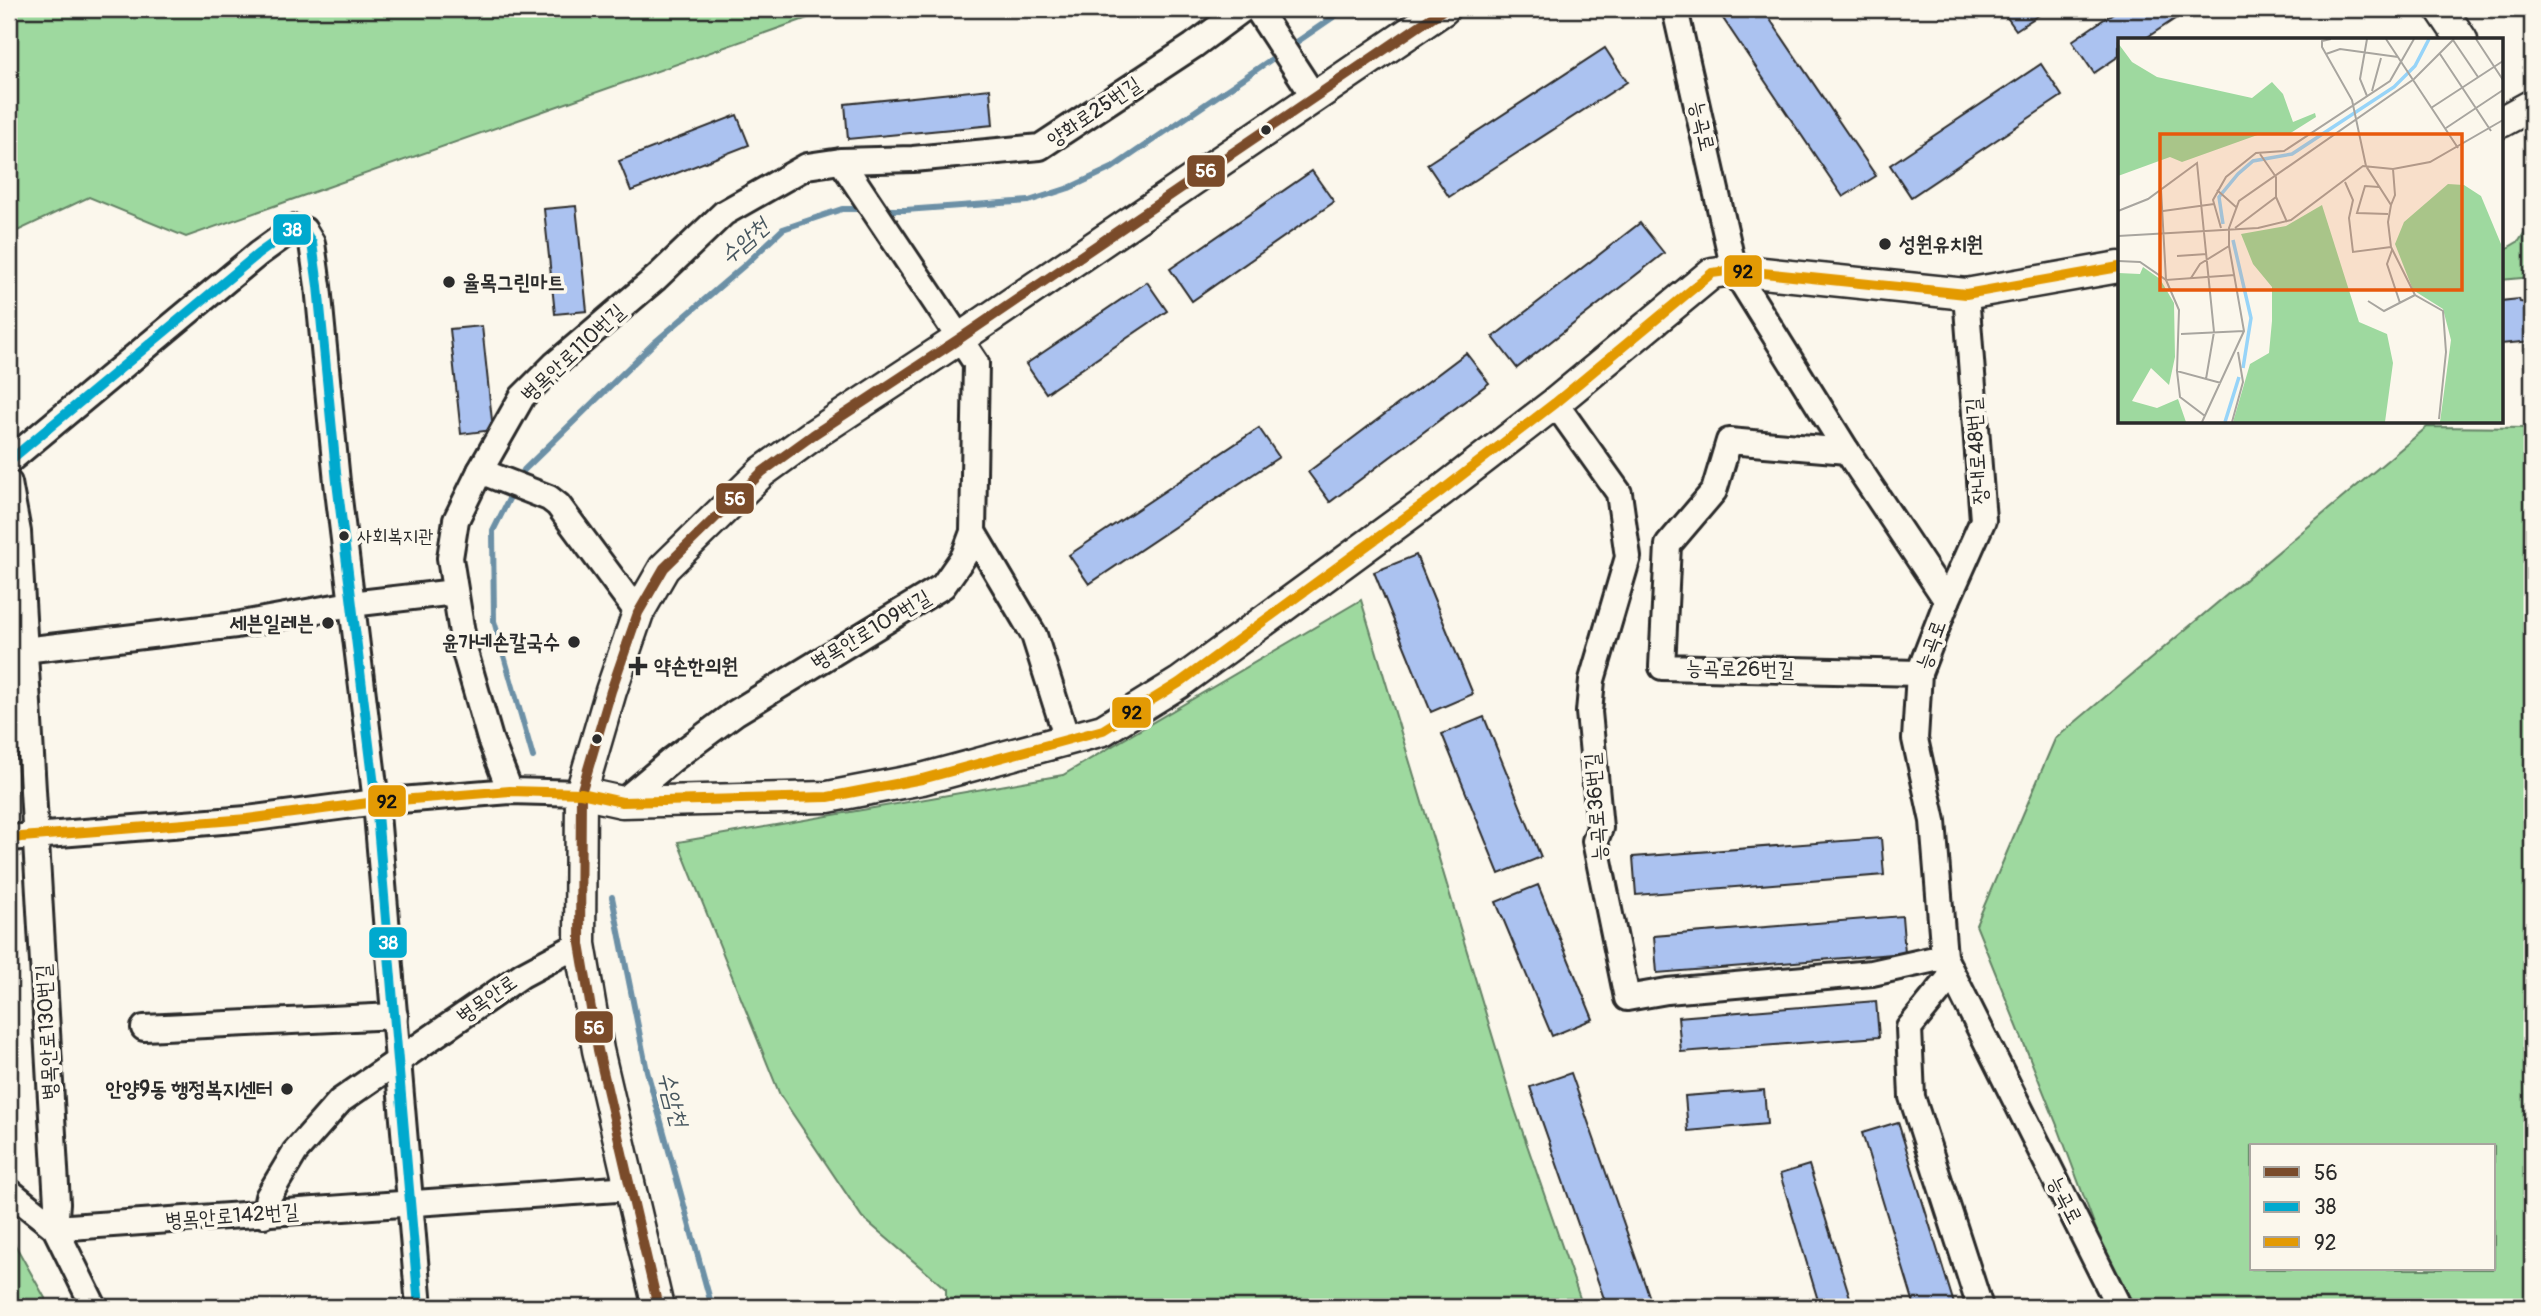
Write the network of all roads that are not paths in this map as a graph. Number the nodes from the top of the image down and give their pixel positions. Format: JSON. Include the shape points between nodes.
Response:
{"nodes":[{"id":1,"x":1444,"y":9,"type":"edge"},
{"id":2,"x":1675,"y":9,"type":"edge"},
{"id":3,"x":2441,"y":9,"type":"edge"},
{"id":4,"x":1255,"y":13,"type":"edge"},
{"id":5,"x":2461,"y":38,"type":"edge"},
{"id":6,"x":1315,"y":98,"type":"junction"},
{"id":7,"x":841,"y":161,"type":"junction"},
{"id":8,"x":2118,"y":267,"type":"edge"},
{"id":9,"x":1734,"y":270,"type":"junction"},
{"id":10,"x":1966,"y":294,"type":"junction"},
{"id":11,"x":960,"y":339,"type":"junction"},
{"id":12,"x":1555,"y":404,"type":"junction"},
{"id":13,"x":1847,"y":451,"type":"junction"},
{"id":14,"x":9,"y":461,"type":"edge"},
{"id":15,"x":486,"y":474,"type":"junction"},
{"id":16,"x":9,"y":483,"type":"edge"},
{"id":17,"x":973,"y":532,"type":"junction"},
{"id":18,"x":1668,"y":545,"type":"junction"},
{"id":19,"x":1628,"y":557,"type":"junction"},
{"id":20,"x":455,"y":592,"type":"junction"},
{"id":21,"x":1947,"y":601,"type":"junction"},
{"id":22,"x":351,"y":604,"type":"junction"},
{"id":23,"x":638,"y":613,"type":"junction"},
{"id":24,"x":24,"y":650,"type":"junction"},
{"id":25,"x":1919,"y":673,"type":"junction"},
{"id":26,"x":1067,"y":739,"type":"junction"},
{"id":27,"x":510,"y":791,"type":"junction"},
{"id":28,"x":581,"y":793,"type":"junction"},
{"id":29,"x":376,"y":802,"type":"junction"},
{"id":30,"x":622,"y":802,"type":"junction"},
{"id":31,"x":37,"y":837,"type":"junction"},
{"id":32,"x":9,"y":838,"type":"edge"},
{"id":33,"x":580,"y":944,"type":"junction"},
{"id":34,"x":1948,"y":966,"type":"junction"},
{"id":35,"x":395,"y":1016,"type":"junction"},
{"id":36,"x":144,"y":1028,"type":"dead end"},
{"id":37,"x":396,"y":1060,"type":"junction"},
{"id":38,"x":631,"y":1188,"type":"junction"},
{"id":39,"x":9,"y":1191,"type":"edge"},
{"id":40,"x":410,"y":1204,"type":"junction"},
{"id":41,"x":264,"y":1214,"type":"junction"},
{"id":42,"x":55,"y":1228,"type":"junction"},
{"id":43,"x":94,"y":1307,"type":"edge"},
{"id":44,"x":419,"y":1307,"type":"edge"},
{"id":45,"x":658,"y":1307,"type":"edge"},
{"id":46,"x":1980,"y":1307,"type":"edge"},
{"id":47,"x":2119,"y":1307,"type":"edge"}],
"edges":[{"from":1,"to":6,"type":"street"},
{"from":2,"to":9,"type":"street","name":"능곡로"},
{"from":3,"to":5,"type":"street"},
{"from":4,"to":6,"type":"street"},
{"from":4,"to":7,"type":"street","name":"양화로25번길","via":[[1192,46],[1040,147]]},
{"from":6,"to":11,"type":"street"},
{"from":7,"to":11,"type":"street"},
{"from":7,"to":15,"type":"street","name":"병목안로110번길","via":[[807,166],[724,213],[522,397]]},
{"from":8,"to":10,"type":"street"},
{"from":9,"to":10,"type":"street"},
{"from":9,"to":12,"type":"street","via":[[1712,273]]},
{"from":9,"to":13,"type":"street","name":"능곡로"},
{"from":10,"to":21,"type":"street","name":"장내로48번길","via":[[1983,520]]},
{"from":11,"to":17,"type":"street","name":"병목안로109번길","via":[[976,363]]},
{"from":11,"to":23,"type":"street","via":[[762,472],[664,568]]},
{"from":12,"to":19,"type":"street","name":"능곡로36번길","via":[[1619,493]]},
{"from":12,"to":26,"type":"street","via":[[1179,683],[1103,730]]},
{"from":13,"to":18,"type":"street","via":[[1729,440],[1714,491]]},
{"from":13,"to":21,"type":"street","name":"능곡로"},
{"from":14,"to":22,"type":"street","via":[[258,254],[294,228],[304,230],[312,243]]},
{"from":15,"to":20,"type":"street","name":"병목안로110번길","via":[[456,520],[450,558]]},
{"from":15,"to":23,"type":"street","via":[[558,505]]},
{"from":16,"to":24,"type":"street","name":"병목안로130번길","via":[[18,532]]},
{"from":17,"to":26,"type":"street","via":[[1034,635]]},
{"from":17,"to":30,"type":"street","name":"병목안로109번길","via":[[964,556],[943,586],[734,713]]},
{"from":18,"to":19,"type":"street"},
{"from":18,"to":25,"type":"street","name":"능곡로26번길","via":[[1662,667]]},
{"from":19,"to":34,"type":"street","name":"능곡로36번길","via":[[1592,680],[1589,712],[1600,828],[1595,841],[1627,998]]},
{"from":20,"to":22,"type":"street"},
{"from":20,"to":27,"type":"street","name":"병목안로110번길","via":[[465,652]]},
{"from":21,"to":25,"type":"street","name":"능곡로"},
{"from":22,"to":24,"type":"street","via":[[236,625]]},
{"from":22,"to":29,"type":"street"},
{"from":23,"to":28,"type":"street"},
{"from":24,"to":31,"type":"street","name":"병목안로130번길"},
{"from":25,"to":34,"type":"street","name":"능곡로","via":[[1915,739],[1933,821]]},
{"from":26,"to":30,"type":"street","via":[[922,779],[828,797]]},
{"from":27,"to":28,"type":"street"},
{"from":27,"to":29,"type":"street"},
{"from":28,"to":30,"type":"street"},
{"from":28,"to":33,"type":"street"},
{"from":29,"to":31,"type":"street","via":[[247,819]]},
{"from":29,"to":35,"type":"street"},
{"from":31,"to":32,"type":"street"},
{"from":31,"to":42,"type":"street","name":"병목안로130번길"},
{"from":33,"to":37,"type":"street","name":"병목안로","via":[[522,975]]},
{"from":33,"to":38,"type":"street","via":[[598,1050]]},
{"from":34,"to":46,"type":"street","via":[[1909,1028],[1912,1097]]},
{"from":34,"to":47,"type":"street","name":"능곡로"},
{"from":35,"to":36,"type":"street"},
{"from":35,"to":37,"type":"street"},
{"from":37,"to":40,"type":"street"},
{"from":37,"to":41,"type":"street","name":"병목안로","via":[[340,1101],[295,1152],[268,1197]]},
{"from":38,"to":40,"type":"street","name":"병목안로142번길"},
{"from":38,"to":45,"type":"street"},
{"from":39,"to":42,"type":"street"},
{"from":40,"to":41,"type":"street","name":"병목안로142번길"},
{"from":40,"to":44,"type":"street"},
{"from":41,"to":42,"type":"street","name":"병목안로142번길"},
{"from":42,"to":43,"type":"street"}]}
